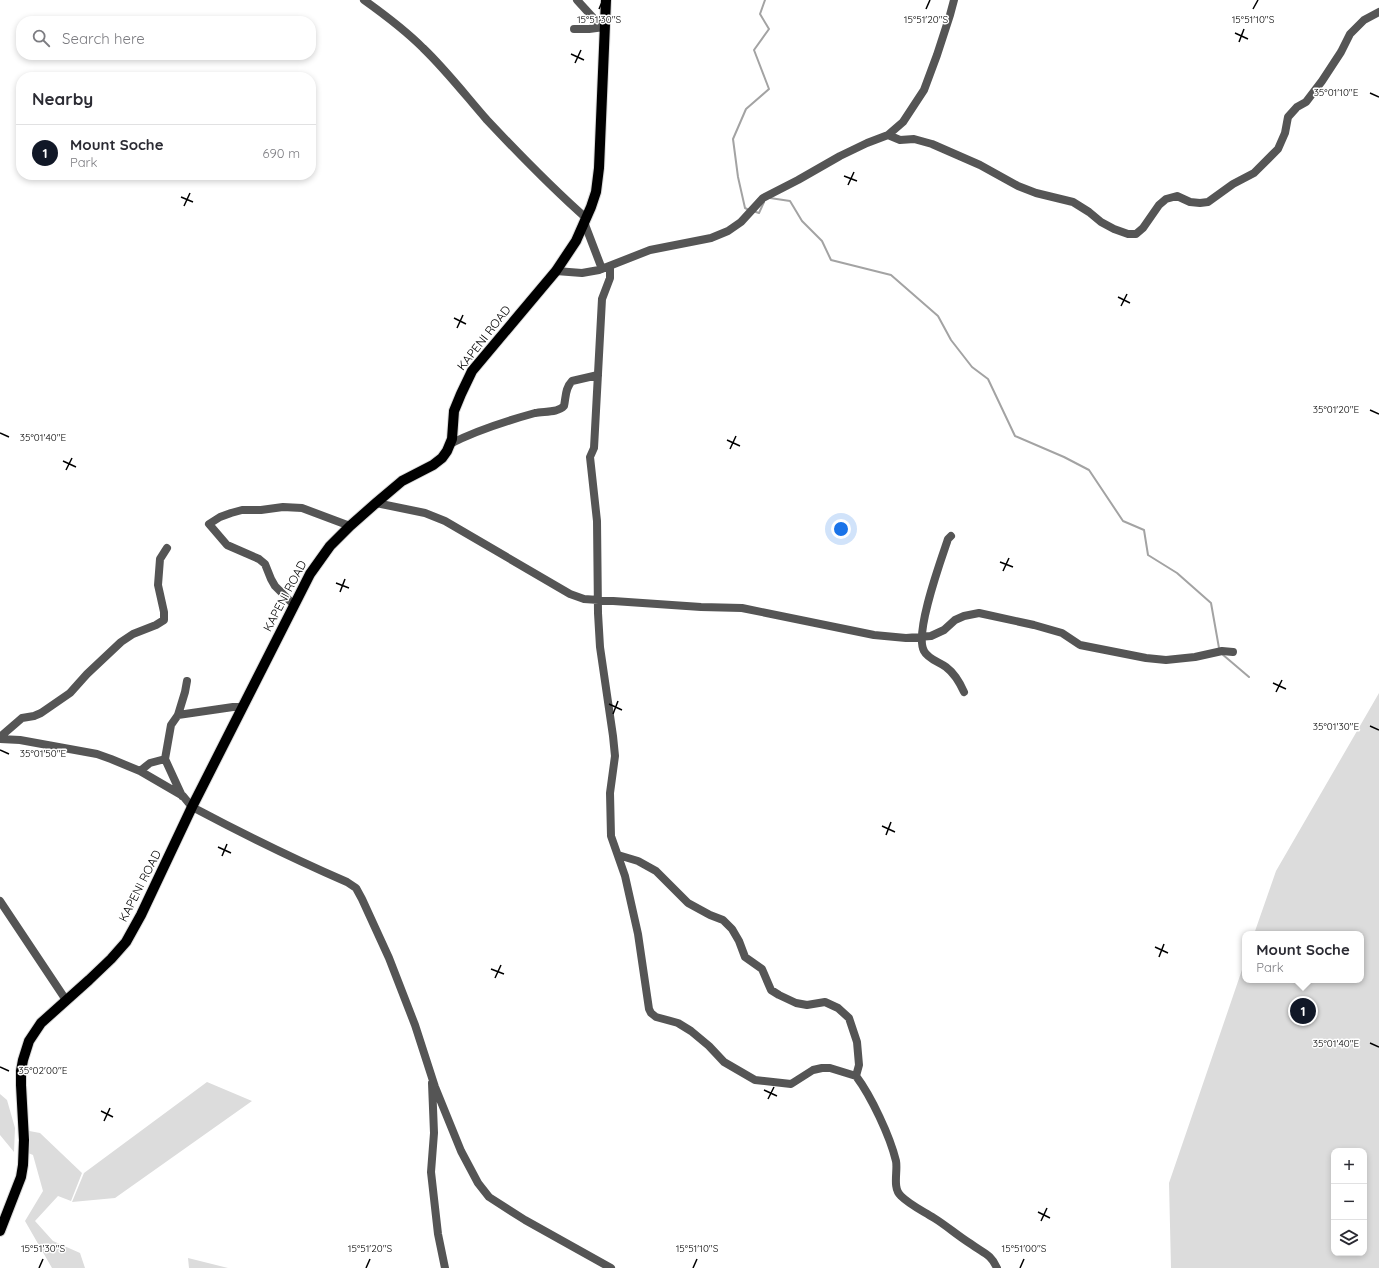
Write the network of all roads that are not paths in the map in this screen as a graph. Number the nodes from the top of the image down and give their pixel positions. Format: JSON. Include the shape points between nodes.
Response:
{"nodes":[{"id":1,"x":364,"y":0,"type":"edge"},
{"id":2,"x":577,"y":0,"type":"edge"},
{"id":3,"x":606,"y":0,"type":"edge"},
{"id":4,"x":954,"y":0,"type":"edge"},
{"id":5,"x":1379,"y":12,"type":"edge"},
{"id":6,"x":604,"y":28,"type":"junction"},
{"id":7,"x":574,"y":29,"type":"dead end"},
{"id":8,"x":888,"y":135,"type":"junction"},
{"id":9,"x":585,"y":220,"type":"junction"},
{"id":10,"x":606,"y":267,"type":"junction"},
{"id":11,"x":556,"y":271,"type":"junction"},
{"id":12,"x":598,"y":375,"type":"junction"},
{"id":13,"x":450,"y":444,"type":"junction"},
{"id":14,"x":376,"y":503,"type":"junction"},
{"id":15,"x":350,"y":526,"type":"junction"},
{"id":16,"x":951,"y":536,"type":"dead end"},
{"id":17,"x":167,"y":548,"type":"dead end"},
{"id":18,"x":598,"y":600,"type":"junction"},
{"id":19,"x":294,"y":605,"type":"junction"},
{"id":20,"x":921,"y":638,"type":"junction"},
{"id":21,"x":1233,"y":652,"type":"dead end"},
{"id":22,"x":187,"y":681,"type":"dead end"},
{"id":23,"x":964,"y":692,"type":"dead end"},
{"id":24,"x":243,"y":706,"type":"junction"},
{"id":25,"x":178,"y":715,"type":"junction"},
{"id":26,"x":0,"y":738,"type":"edge"},
{"id":27,"x":165,"y":759,"type":"junction"},
{"id":28,"x":140,"y":771,"type":"junction"},
{"id":29,"x":182,"y":796,"type":"junction"},
{"id":30,"x":192,"y":807,"type":"junction"},
{"id":31,"x":618,"y":855,"type":"junction"},
{"id":32,"x":0,"y":901,"type":"edge"},
{"id":33,"x":66,"y":1000,"type":"junction"},
{"id":34,"x":856,"y":1076,"type":"junction"},
{"id":35,"x":432,"y":1078,"type":"junction"},
{"id":36,"x":0,"y":1231,"type":"edge"},
{"id":37,"x":445,"y":1268,"type":"edge"},
{"id":38,"x":611,"y":1268,"type":"edge"},
{"id":39,"x":997,"y":1268,"type":"edge"}],
"edges":[{"from":1,"to":9,"type":"street","via":[[393,20],[424,48],[488,120]]},
{"from":2,"to":6,"type":"street"},
{"from":3,"to":6,"type":"main road","name":"KAPENI ROAD"},
{"from":4,"to":8,"type":"street","via":[[924,90],[903,122]]},
{"from":5,"to":8,"type":"street","via":[[1364,20],[1350,34],[1322,81],[1306,102],[1288,117],[1278,149],[1254,173],[1208,202],[1190,202],[1177,196],[1166,198],[1136,234],[1128,234],[1101,222],[1073,202],[1018,186],[980,165],[932,144],[914,139],[900,140]]},
{"from":6,"to":7,"type":"street"},
{"from":6,"to":9,"type":"main road","name":"KAPENI ROAD","via":[[599,168],[596,192]]},
{"from":8,"to":10,"type":"street","via":[[840,156],[763,198],[741,222],[728,231],[711,238],[650,250]]},
{"from":9,"to":10,"type":"street"},
{"from":9,"to":11,"type":"main road","name":"KAPENI ROAD","via":[[576,241]]},
{"from":10,"to":11,"type":"street","via":[[582,273]]},
{"from":10,"to":12,"type":"street","via":[[610,278],[602,299]]},
{"from":11,"to":13,"type":"main road","name":"KAPENI ROAD","via":[[472,371],[454,411]]},
{"from":12,"to":13,"type":"street","via":[[572,381],[567,387],[564,406],[561,409],[499,424]]},
{"from":12,"to":18,"type":"street","via":[[594,448],[590,457],[597,521]]},
{"from":13,"to":14,"type":"main road","name":"KAPENI ROAD","via":[[442,458],[402,481]]},
{"from":14,"to":15,"type":"main road","name":"KAPENI ROAD"},
{"from":14,"to":18,"type":"street","via":[[425,513],[445,521],[570,594]]},
{"from":15,"to":19,"type":"main road","name":"KAPENI ROAD","via":[[330,546],[310,574]]},
{"from":15,"to":19,"type":"street","via":[[302,508],[283,507],[231,512],[209,524],[227,545],[265,564],[270,579]]},
{"from":16,"to":20,"type":"street","via":[[934,586]]},
{"from":17,"to":26,"type":"street","via":[[160,559],[158,585],[164,620],[121,642],[70,693],[41,713],[22,718]]},
{"from":18,"to":20,"type":"street","via":[[742,608],[874,635]]},
{"from":18,"to":31,"type":"street","via":[[600,647],[615,756],[610,793],[611,836]]},
{"from":19,"to":24,"type":"main road","name":"KAPENI ROAD"},
{"from":20,"to":21,"type":"street","via":[[944,630],[964,616],[979,613],[1034,624],[1062,633],[1080,645],[1146,658],[1166,660],[1222,651]]},
{"from":20,"to":23,"type":"street","via":[[924,651],[929,657],[947,667]]},
{"from":22,"to":25,"type":"street"},
{"from":24,"to":25,"type":"street"},
{"from":24,"to":30,"type":"main road","name":"KAPENI ROAD"},
{"from":25,"to":27,"type":"street","via":[[171,726]]},
{"from":26,"to":28,"type":"street","via":[[97,754]]},
{"from":27,"to":28,"type":"street","via":[[150,763]]},
{"from":27,"to":29,"type":"street"},
{"from":28,"to":29,"type":"street"},
{"from":29,"to":30,"type":"street"},
{"from":30,"to":33,"type":"main road","name":"KAPENI ROAD","via":[[126,942]]},
{"from":30,"to":35,"type":"street","via":[[252,839],[356,888],[394,970]]},
{"from":31,"to":34,"type":"street","via":[[638,861],[656,871],[688,903],[723,920],[732,929],[745,957],[762,969],[771,990],[796,1003],[807,1005],[825,1002],[838,1008],[849,1018],[857,1042],[859,1065]]},
{"from":31,"to":34,"type":"street","via":[[638,934],[648,1004],[653,1015],[684,1026],[724,1062],[755,1080],[791,1084],[813,1070],[822,1068]]},
{"from":32,"to":33,"type":"street"},
{"from":33,"to":36,"type":"main road","name":"KAPENI ROAD","via":[[41,1023],[26,1050],[21,1071],[23,1165],[18,1187]]},
{"from":34,"to":39,"type":"street","via":[[868,1095],[893,1151],[898,1193],[987,1253]]},
{"from":35,"to":37,"type":"street","via":[[434,1133],[431,1172],[438,1234]]},
{"from":35,"to":38,"type":"street","via":[[461,1151],[478,1183],[489,1197]]}]}
